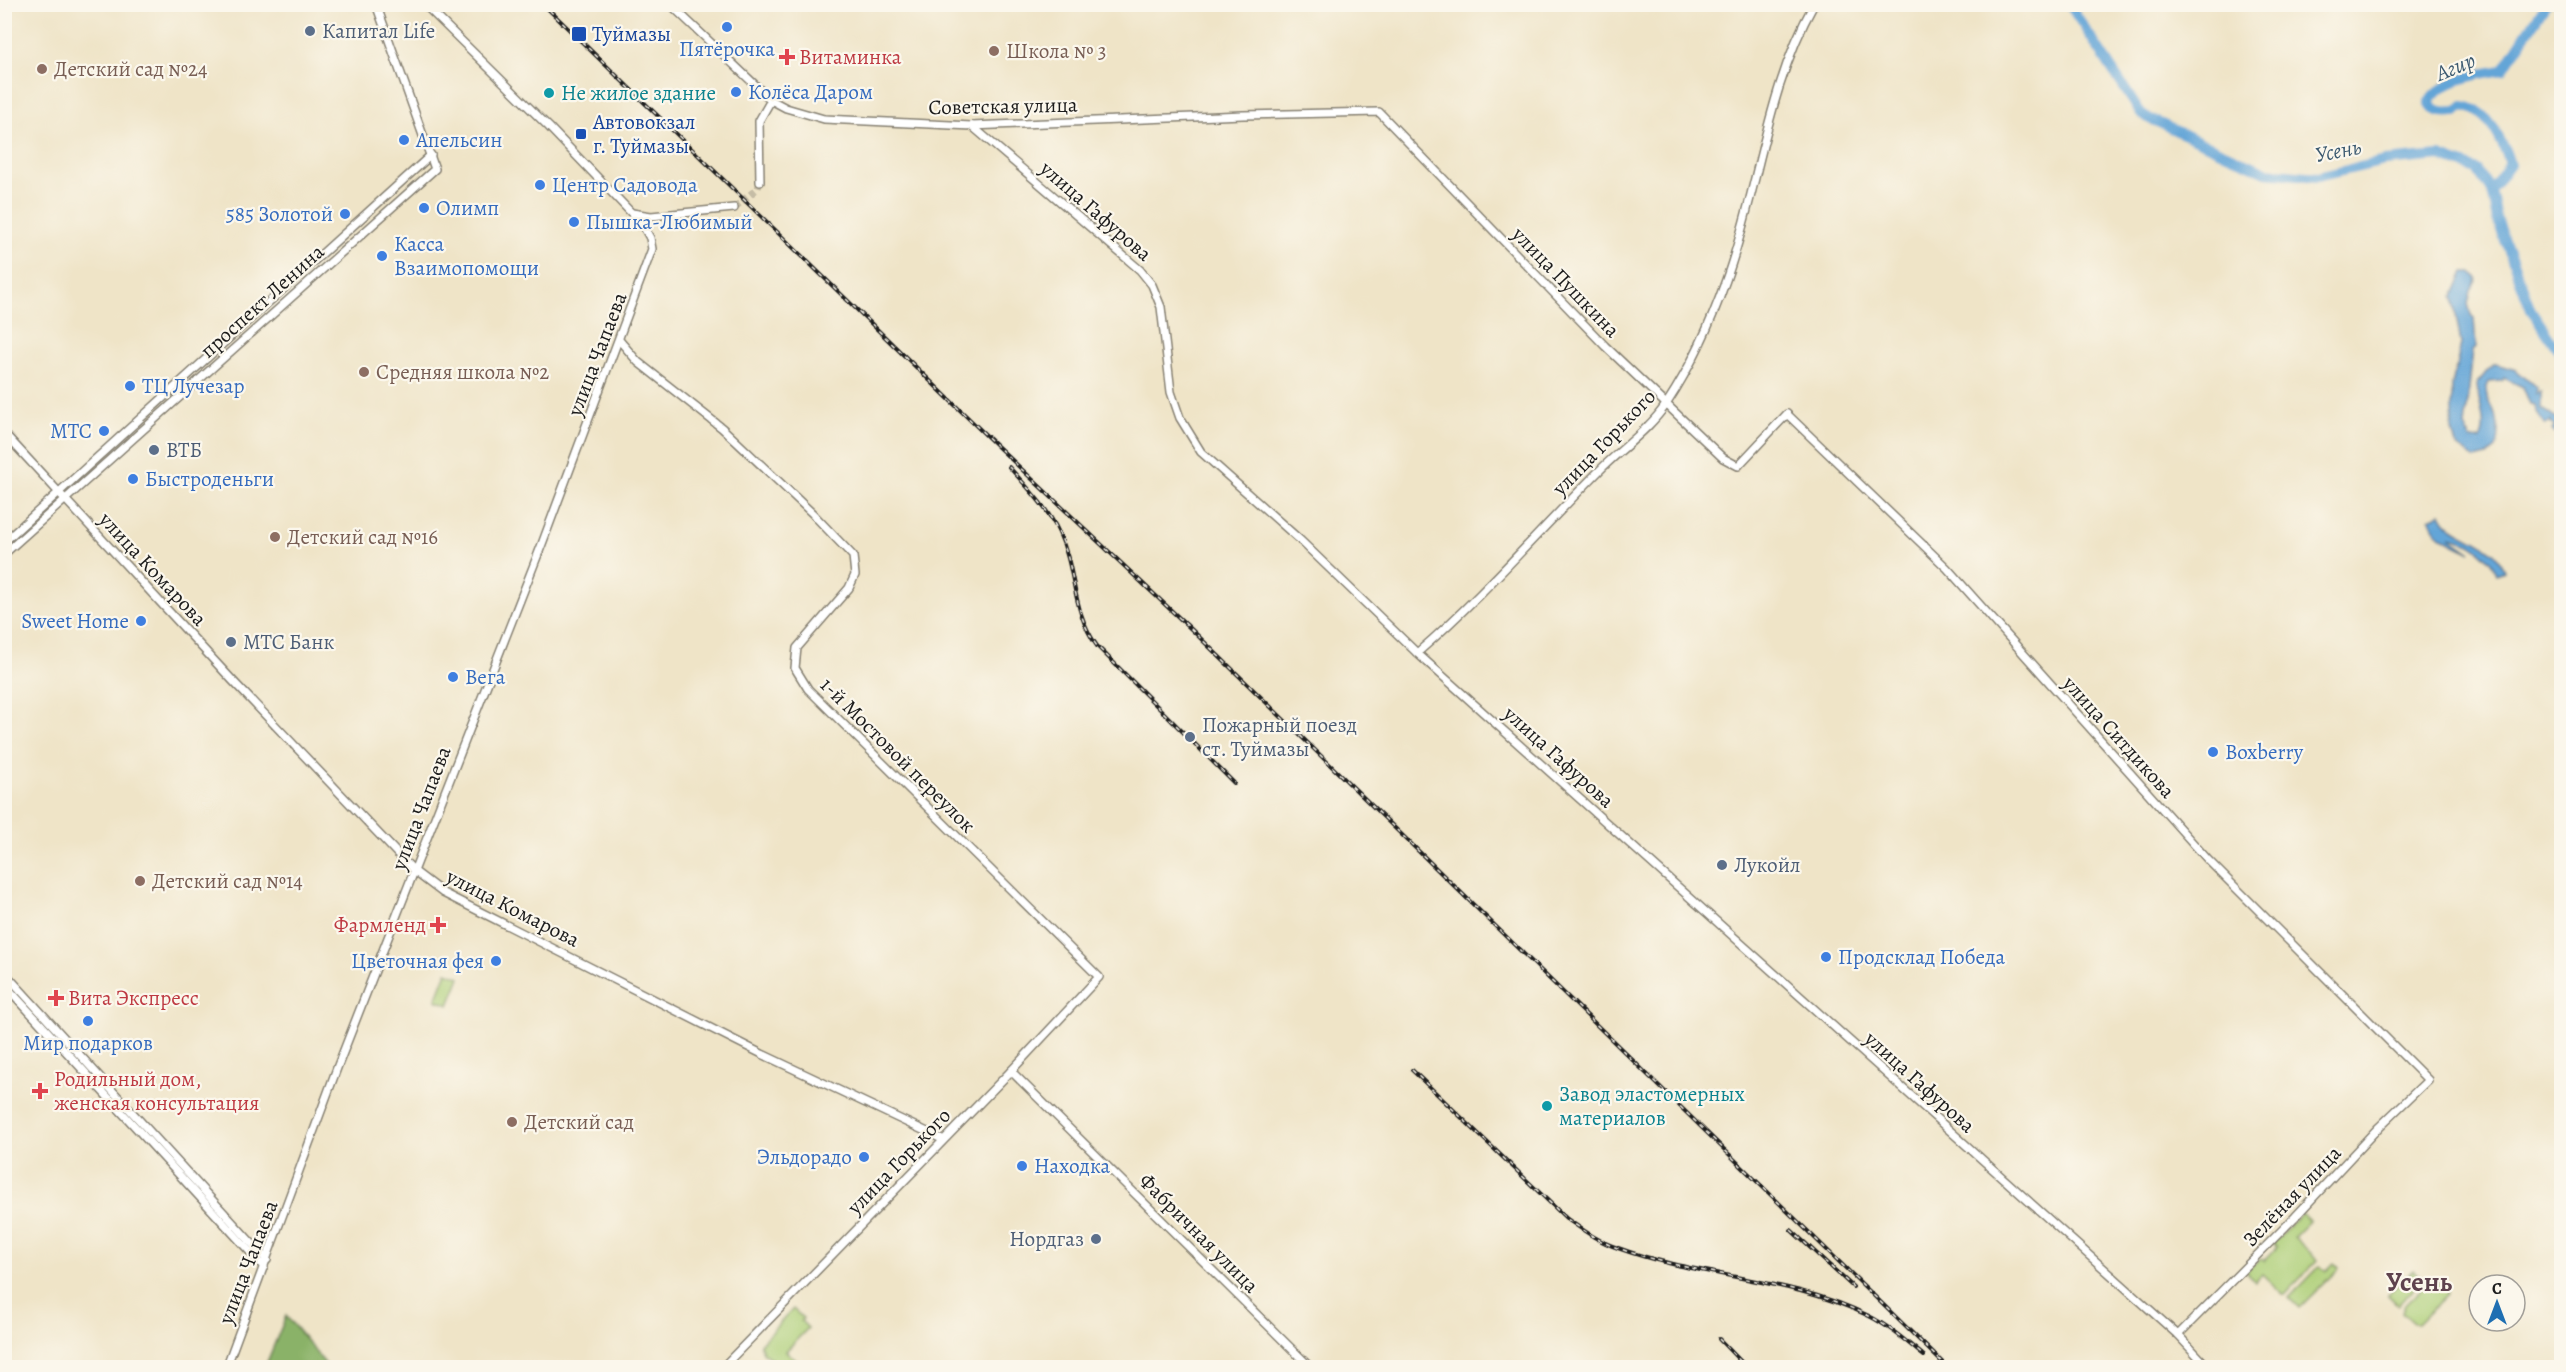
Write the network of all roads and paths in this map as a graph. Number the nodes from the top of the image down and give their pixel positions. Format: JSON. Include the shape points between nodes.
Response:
{"nodes":[{"id":1,"x":376,"y":4,"type":"edge"},
{"id":2,"x":424,"y":4,"type":"edge"},
{"id":3,"x":670,"y":4,"type":"edge"},
{"id":4,"x":1814,"y":4,"type":"edge"},
{"id":5,"x":771,"y":100,"type":"junction"},
{"id":6,"x":1378,"y":112,"type":"joint"},
{"id":7,"x":972,"y":126,"type":"junction"},
{"id":8,"x":431,"y":155,"type":"junction"},
{"id":9,"x":760,"y":182,"type":"tunnel mouth"},
{"id":10,"x":734,"y":208,"type":"tunnel mouth"},
{"id":11,"x":630,"y":213,"type":"junction"},
{"id":12,"x":620,"y":341,"type":"junction"},
{"id":13,"x":1666,"y":404,"type":"junction"},
{"id":14,"x":1787,"y":414,"type":"joint"},
{"id":15,"x":4,"y":433,"type":"edge"},
{"id":16,"x":59,"y":492,"type":"junction"},
{"id":17,"x":66,"y":500,"type":"junction"},
{"id":18,"x":4,"y":542,"type":"edge"},
{"id":19,"x":4,"y":554,"type":"edge"},
{"id":20,"x":1417,"y":653,"type":"junction"},
{"id":21,"x":414,"y":871,"type":"junction"},
{"id":22,"x":4,"y":972,"type":"edge"},
{"id":23,"x":1098,"y":977,"type":"joint"},
{"id":24,"x":4,"y":984,"type":"edge"},
{"id":25,"x":1011,"y":1071,"type":"junction"},
{"id":26,"x":2428,"y":1080,"type":"joint"},
{"id":27,"x":942,"y":1139,"type":"junction"},
{"id":28,"x":267,"y":1260,"type":"junction"},
{"id":29,"x":264,"y":1268,"type":"junction"},
{"id":30,"x":2178,"y":1335,"type":"junction"},
{"id":31,"x":2206,"y":1366,"type":"edge"},
{"id":32,"x":226,"y":1368,"type":"edge"},
{"id":33,"x":722,"y":1368,"type":"edge"},
{"id":34,"x":1311,"y":1368,"type":"edge"}],
"edges":[{"from":1,"to":8,"type":"street"},
{"from":2,"to":11,"type":"street"},
{"from":3,"to":5,"type":"street","name":"Советская улица"},
{"from":4,"to":13,"type":"street","name":"улица Горького","via":[[1792,49],[1774,102],[1727,278],[1701,342]]},
{"from":5,"to":7,"type":"street","name":"Советская улица","via":[[824,119]]},
{"from":5,"to":9,"type":"street","via":[[759,121]]},
{"from":6,"to":7,"type":"street","name":"Советская улица"},
{"from":6,"to":13,"type":"street","name":"улица Пушкина"},
{"from":7,"to":20,"type":"street","name":"улица Гафурова","via":[[1140,270],[1152,285],[1161,307],[1171,392],[1180,418],[1201,452],[1300,540]]},
{"from":8,"to":16,"type":"street","name":"проспект Ленина"},
{"from":8,"to":17,"type":"street","name":"проспект Ленина","via":[[435,169]]},
{"from":10,"to":11,"type":"street","via":[[651,216]]},
{"from":11,"to":12,"type":"street","name":"улица Чапаева","via":[[650,238],[652,249]]},
{"from":12,"to":21,"type":"street","name":"улица Чапаева"},
{"from":12,"to":23,"type":"street","name":"1-й Мостовой переулок","via":[[638,362],[729,435],[853,556],[855,575],[849,588],[797,648],[795,668],[808,689]]},
{"from":13,"to":14,"type":"street","name":"улица Пушкина","via":[[1723,458],[1738,466]]},
{"from":13,"to":20,"type":"street","name":"улица Горького"},
{"from":14,"to":26,"type":"street","name":"улица Ситдикова","via":[[1947,568],[2208,860]]},
{"from":15,"to":16,"type":"street","name":"улица Комарова"},
{"from":16,"to":17,"type":"street","name":"улица Комарова"},
{"from":16,"to":18,"type":"street","name":"проспект Ленина"},
{"from":17,"to":19,"type":"street","name":"проспект Ленина"},
{"from":17,"to":21,"type":"street","name":"улица Комарова"},
{"from":20,"to":30,"type":"street","name":"улица Гафурова"},
{"from":21,"to":27,"type":"street","name":"улица Комарова","via":[[443,893],[762,1054]]},
{"from":21,"to":28,"type":"street","name":"улица Чапаева"},
{"from":22,"to":28,"type":"street"},
{"from":23,"to":25,"type":"street","name":"улица Горького"},
{"from":24,"to":29,"type":"street"},
{"from":25,"to":27,"type":"street","name":"улица Горького"},
{"from":25,"to":34,"type":"street","name":"Фабричная улица"},
{"from":26,"to":30,"type":"street","name":"Зелёная улица"},
{"from":27,"to":33,"type":"street","name":"улица Горького"},
{"from":28,"to":29,"type":"street","name":"улица Чапаева"},
{"from":29,"to":32,"type":"street","name":"улица Чапаева"},
{"from":30,"to":31,"type":"street","name":"улица Гафурова"}]}
